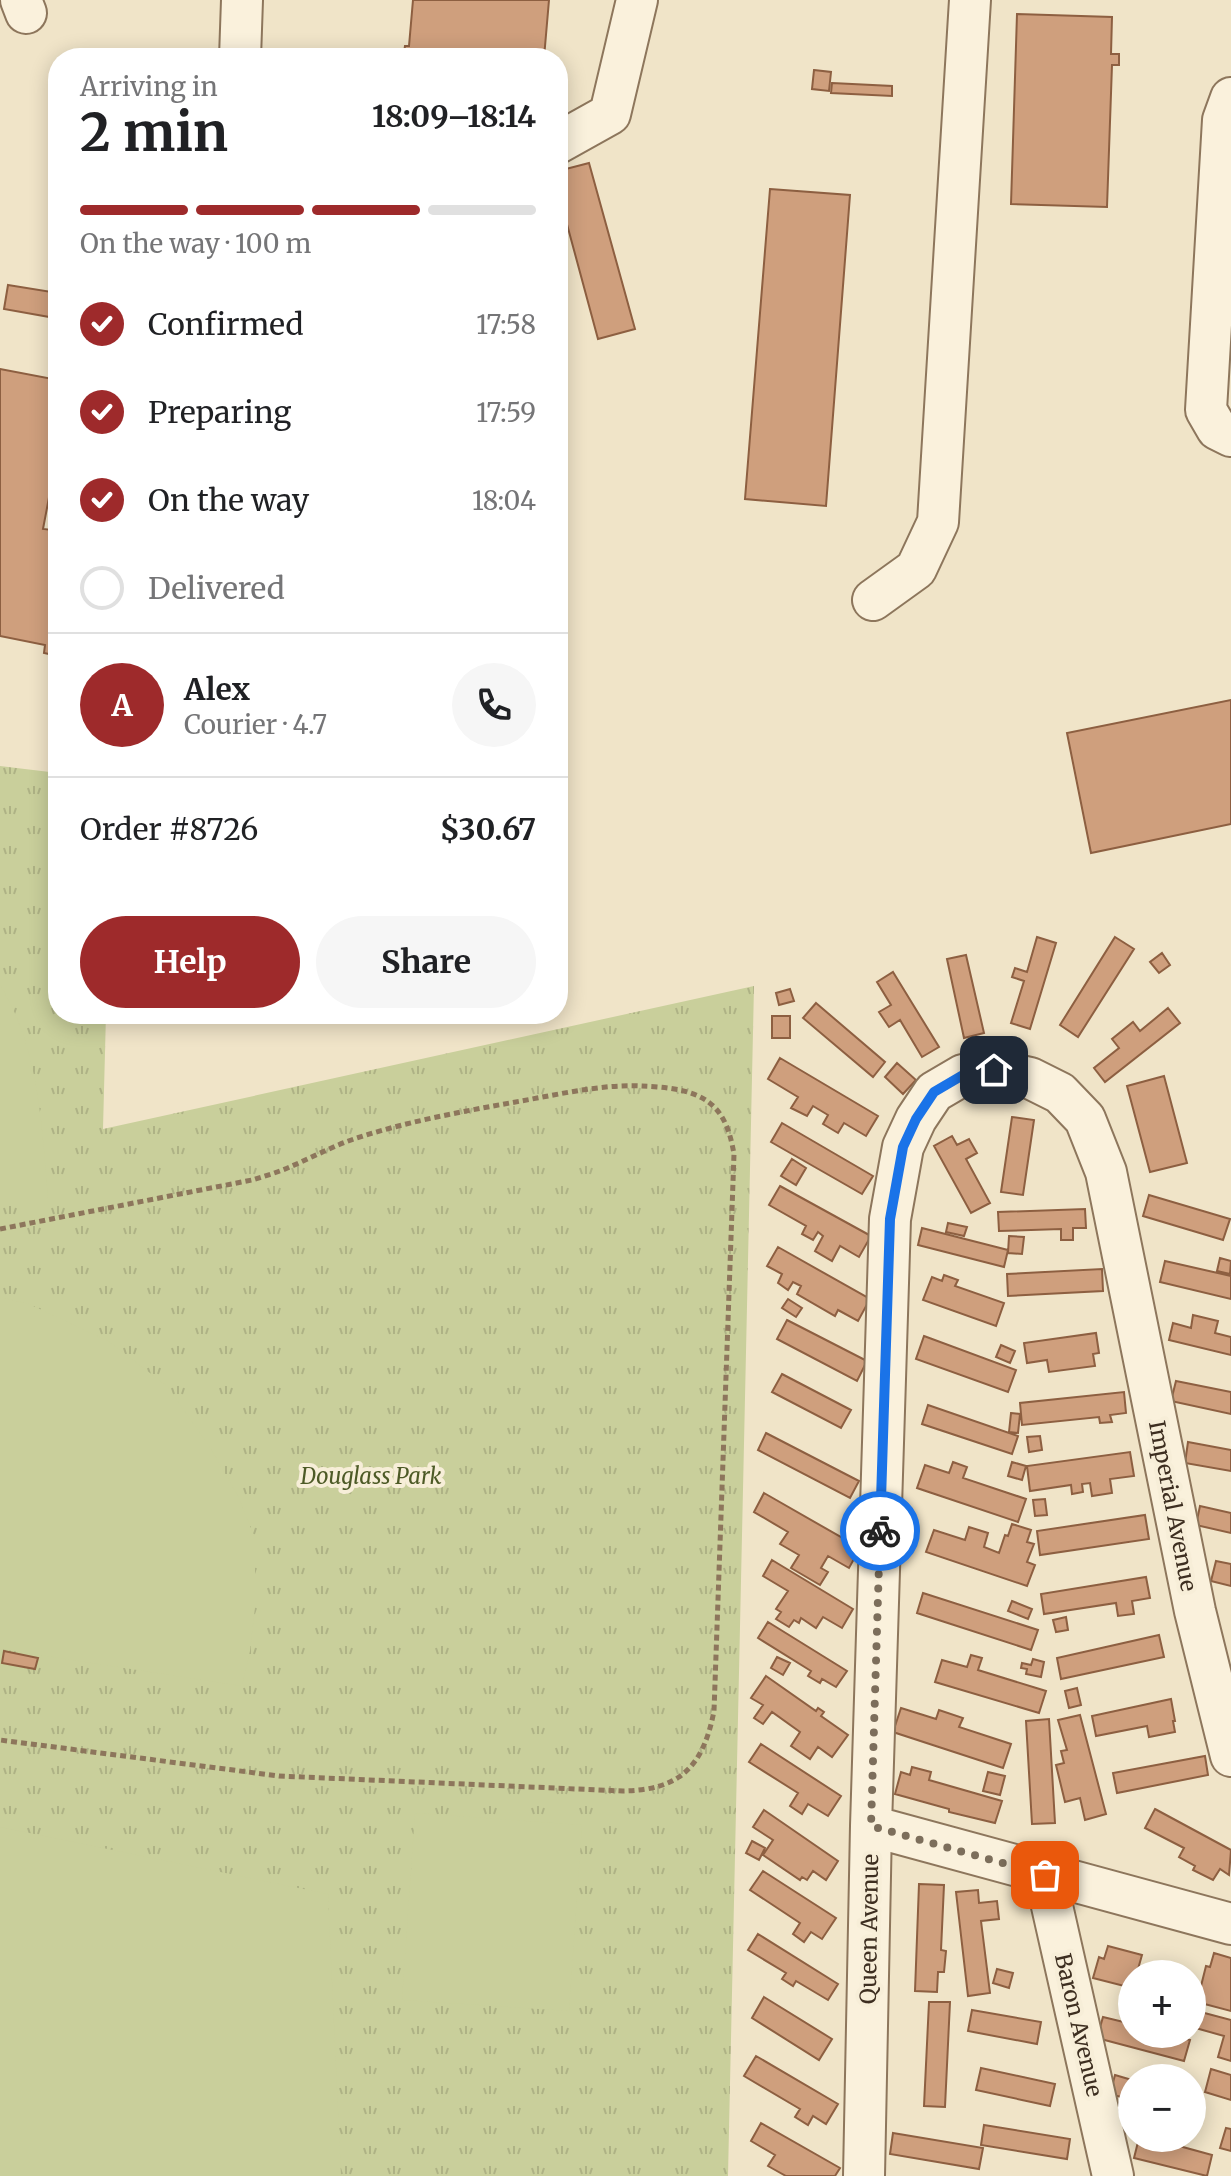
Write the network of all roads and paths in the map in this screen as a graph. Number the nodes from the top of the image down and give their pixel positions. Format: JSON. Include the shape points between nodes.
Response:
{"nodes":[{"id":1,"x":242,"y":0,"type":"edge"},
{"id":2,"x":637,"y":0,"type":"edge"},
{"id":3,"x":970,"y":0,"type":"edge"},
{"id":4,"x":240,"y":48,"type":"edge"},
{"id":5,"x":1231,"y":98,"type":"edge"},
{"id":6,"x":568,"y":137,"type":"edge"},
{"id":7,"x":1231,"y":436,"type":"edge"},
{"id":8,"x":873,"y":600,"type":"dead end"},
{"id":9,"x":2,"y":1228,"type":"edge"},
{"id":10,"x":0,"y":1235,"type":"edge"},
{"id":11,"x":1123,"y":1253,"type":"joint"},
{"id":12,"x":0,"y":1740,"type":"edge"},
{"id":13,"x":1231,"y":1756,"type":"edge"},
{"id":14,"x":871,"y":1826,"type":"junction"},
{"id":15,"x":1045,"y":1875,"type":"junction"},
{"id":16,"x":1231,"y":1924,"type":"edge"},
{"id":17,"x":864,"y":2176,"type":"edge"},
{"id":18,"x":1113,"y":2176,"type":"edge"}],
"edges":[{"from":1,"to":4,"type":"street"},
{"from":2,"to":6,"type":"street","via":[[610,114]]},
{"from":3,"to":8,"type":"street","via":[[938,522],[916,569]]},
{"from":5,"to":7,"type":"street","via":[[1223,120],[1206,410],[1217,429]]},
{"from":9,"to":10,"type":"path"},
{"from":9,"to":12,"type":"path","via":[[252,1180],[390,1128],[584,1090],[640,1086],[698,1096],[723,1118],[734,1154],[714,1711],[703,1747],[679,1779],[664,1787],[623,1791],[279,1776]]},
{"from":11,"to":13,"type":"street","name":"Imperial Avenue","via":[[1195,1611]]},
{"from":11,"to":14,"type":"street","name":"Queen Avenue","via":[[1106,1172],[1085,1119],[1060,1093],[1030,1078],[994,1070],[963,1075],[934,1092],[903,1147],[890,1219]]},
{"from":14,"to":15,"type":"street"},
{"from":14,"to":17,"type":"street","name":"Queen Avenue"},
{"from":15,"to":16,"type":"street"},
{"from":15,"to":18,"type":"street","name":"Baron Avenue"}]}
